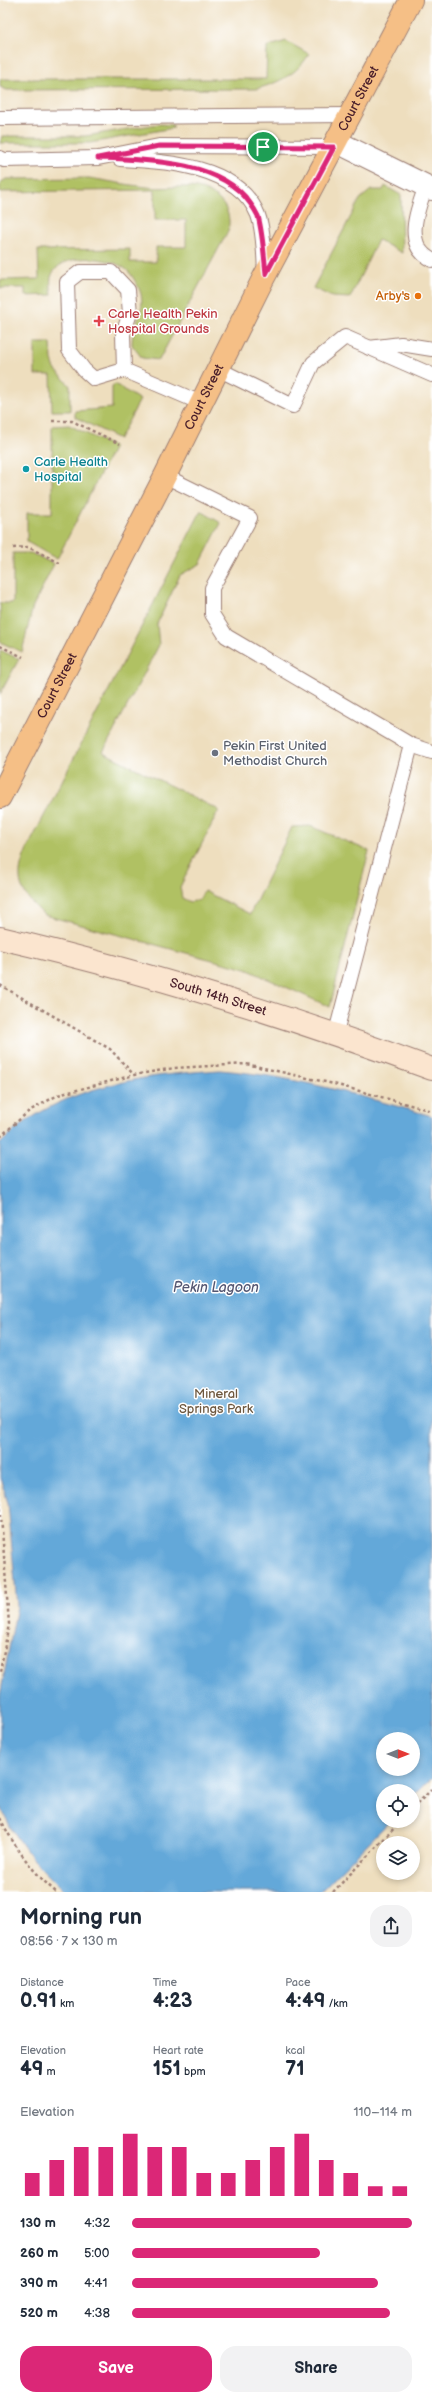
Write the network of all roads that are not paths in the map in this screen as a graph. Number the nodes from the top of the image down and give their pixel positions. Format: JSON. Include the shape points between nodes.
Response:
{"nodes":[{"id":1,"x":411,"y":0,"type":"edge"},
{"id":2,"x":350,"y":115,"type":"junction"},
{"id":3,"x":0,"y":118,"type":"edge"},
{"id":4,"x":335,"y":144,"type":"junction"},
{"id":5,"x":0,"y":158,"type":"edge"},
{"id":6,"x":98,"y":158,"type":"junction"},
{"id":7,"x":429,"y":188,"type":"edge"},
{"id":8,"x":432,"y":260,"type":"edge"},
{"id":9,"x":266,"y":274,"type":"junction"},
{"id":10,"x":369,"y":348,"type":"junction"},
{"id":11,"x":432,"y":349,"type":"edge"},
{"id":12,"x":218,"y":369,"type":"junction"},
{"id":13,"x":124,"y":370,"type":"junction"},
{"id":14,"x":432,"y":375,"type":"edge"},
{"id":15,"x":201,"y":403,"type":"junction"},
{"id":16,"x":165,"y":476,"type":"junction"},
{"id":17,"x":411,"y":745,"type":"junction"},
{"id":18,"x":432,"y":752,"type":"edge"},
{"id":19,"x":0,"y":797,"type":"edge"},
{"id":20,"x":0,"y":938,"type":"edge"},
{"id":21,"x":335,"y":1036,"type":"junction"},
{"id":22,"x":432,"y":1069,"type":"edge"}],
"edges":[{"from":1,"to":2,"type":"main road","name":"Court Street"},
{"from":2,"to":3,"type":"lane"},
{"from":2,"to":4,"type":"main road","name":"Court Street"},
{"from":4,"to":6,"type":"lane","via":[[159,146]]},
{"from":4,"to":7,"type":"street"},
{"from":4,"to":9,"type":"main road","name":"Court Street"},
{"from":5,"to":6,"type":"lane"},
{"from":6,"to":9,"type":"lane","via":[[143,160],[218,175],[242,192],[258,215]]},
{"from":7,"to":8,"type":"lane","via":[[416,221],[415,243],[424,256]]},
{"from":9,"to":12,"type":"main road","name":"Court Street"},
{"from":10,"to":11,"type":"lane","via":[[401,344]]},
{"from":10,"to":12,"type":"lane","via":[[345,337],[312,362],[293,406]]},
{"from":10,"to":14,"type":"lane"},
{"from":12,"to":15,"type":"main road","name":"Court Street"},
{"from":13,"to":13,"type":"lane","via":[[123,334],[130,313],[128,290],[111,272],[80,272],[67,282],[69,350],[94,379]]},
{"from":13,"to":15,"type":"lane"},
{"from":15,"to":16,"type":"main road","name":"Court Street"},
{"from":16,"to":17,"type":"lane","via":[[250,518],[212,588],[212,614],[226,636]]},
{"from":16,"to":19,"type":"main road","name":"Court Street"},
{"from":17,"to":18,"type":"lane"},
{"from":17,"to":21,"type":"lane"},
{"from":20,"to":21,"type":"main road","name":"South 14th Street","via":[[154,977]]},
{"from":21,"to":22,"type":"main road","name":"South 14th Street"}]}
